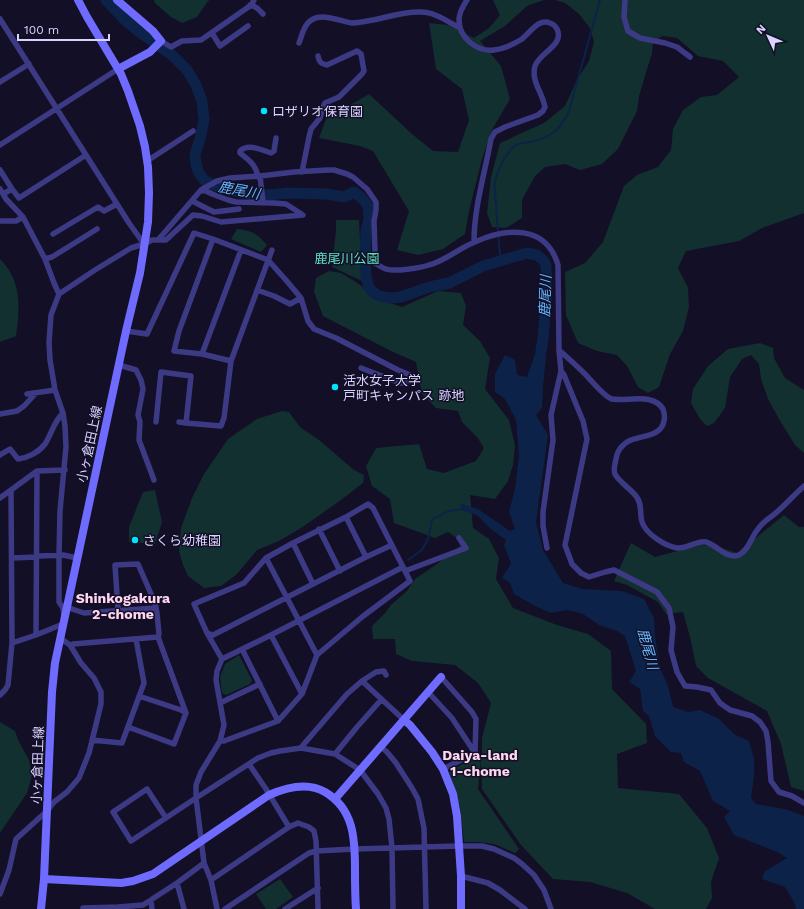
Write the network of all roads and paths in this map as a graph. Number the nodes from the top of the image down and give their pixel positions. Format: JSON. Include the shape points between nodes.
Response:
{"nodes":[{"id":1,"x":78,"y":0,"type":"edge"},
{"id":2,"x":116,"y":0,"type":"edge"},
{"id":3,"x":254,"y":0,"type":"edge"},
{"id":4,"x":467,"y":0,"type":"edge"},
{"id":5,"x":625,"y":0,"type":"edge"},
{"id":6,"x":250,"y":6,"type":"junction"},
{"id":7,"x":263,"y":14,"type":"dead end"},
{"id":8,"x":0,"y":19,"type":"edge"},
{"id":9,"x":248,"y":26,"type":"dead end"},
{"id":10,"x":460,"y":28,"type":"junction"},
{"id":11,"x":212,"y":33,"type":"junction"},
{"id":12,"x":160,"y":41,"type":"junction"},
{"id":13,"x":299,"y":43,"type":"dead end"},
{"id":14,"x":318,"y":56,"type":"dead end"},
{"id":15,"x":690,"y":56,"type":"dead end"},
{"id":16,"x":29,"y":64,"type":"junction"},
{"id":17,"x":118,"y":69,"type":"junction"},
{"id":18,"x":0,"y":82,"type":"edge"},
{"id":19,"x":56,"y":108,"type":"junction"},
{"id":20,"x":192,"y":131,"type":"dead end"},
{"id":21,"x":276,"y":138,"type":"dead end"},
{"id":22,"x":0,"y":145,"type":"edge"},
{"id":23,"x":86,"y":155,"type":"junction"},
{"id":24,"x":147,"y":161,"type":"junction"},
{"id":25,"x":0,"y":170,"type":"edge"},
{"id":26,"x":302,"y":172,"type":"junction"},
{"id":27,"x":259,"y":176,"type":"junction"},
{"id":28,"x":12,"y":190,"type":"junction"},
{"id":29,"x":201,"y":190,"type":"junction"},
{"id":30,"x":1,"y":192,"type":"edge"},
{"id":31,"x":192,"y":201,"type":"junction"},
{"id":32,"x":263,"y":202,"type":"junction"},
{"id":33,"x":117,"y":204,"type":"junction"},
{"id":34,"x":238,"y":209,"type":"dead end"},
{"id":35,"x":23,"y":217,"type":"junction"},
{"id":36,"x":0,"y":221,"type":"edge"},
{"id":37,"x":97,"y":229,"type":"dead end"},
{"id":38,"x":53,"y":234,"type":"dead end"},
{"id":39,"x":213,"y":239,"type":"junction"},
{"id":40,"x":158,"y":240,"type":"junction"},
{"id":41,"x":474,"y":242,"type":"junction"},
{"id":42,"x":144,"y":244,"type":"junction"},
{"id":43,"x":241,"y":250,"type":"junction"},
{"id":44,"x":272,"y":250,"type":"dead end"},
{"id":45,"x":45,"y":259,"type":"junction"},
{"id":46,"x":268,"y":260,"type":"junction"},
{"id":47,"x":257,"y":290,"type":"junction"},
{"id":48,"x":59,"y":294,"type":"junction"},
{"id":49,"x":301,"y":298,"type":"junction"},
{"id":50,"x":126,"y":331,"type":"junction"},
{"id":51,"x":559,"y":350,"type":"junction"},
{"id":52,"x":202,"y":354,"type":"junction"},
{"id":53,"x":231,"y":361,"type":"junction"},
{"id":54,"x":118,"y":365,"type":"junction"},
{"id":55,"x":361,"y":368,"type":"dead end"},
{"id":56,"x":561,"y":371,"type":"junction"},
{"id":57,"x":55,"y":390,"type":"junction"},
{"id":58,"x":36,"y":393,"type":"junction"},
{"id":59,"x":27,"y":394,"type":"dead end"},
{"id":60,"x":63,"y":413,"type":"junction"},
{"id":61,"x":0,"y":414,"type":"edge"},
{"id":62,"x":156,"y":422,"type":"dead end"},
{"id":63,"x":179,"y":422,"type":"dead end"},
{"id":64,"x":186,"y":423,"type":"junction"},
{"id":65,"x":0,"y":455,"type":"edge"},
{"id":66,"x":65,"y":470,"type":"junction"},
{"id":67,"x":37,"y":471,"type":"junction"},
{"id":68,"x":154,"y":480,"type":"dead end"},
{"id":69,"x":804,"y":486,"type":"edge"},
{"id":70,"x":11,"y":490,"type":"junction"},
{"id":71,"x":0,"y":498,"type":"edge"},
{"id":72,"x":346,"y":516,"type":"junction"},
{"id":73,"x":319,"y":529,"type":"junction"},
{"id":74,"x":459,"y":538,"type":"dead end"},
{"id":75,"x":293,"y":543,"type":"junction"},
{"id":76,"x":392,"y":545,"type":"junction"},
{"id":77,"x":547,"y":548,"type":"dead end"},
{"id":78,"x":59,"y":556,"type":"junction"},
{"id":79,"x":36,"y":557,"type":"junction"},
{"id":80,"x":366,"y":557,"type":"junction"},
{"id":81,"x":12,"y":558,"type":"junction"},
{"id":82,"x":77,"y":558,"type":"junction"},
{"id":83,"x":266,"y":558,"type":"junction"},
{"id":84,"x":404,"y":569,"type":"junction"},
{"id":85,"x":340,"y":571,"type":"junction"},
{"id":86,"x":313,"y":584,"type":"junction"},
{"id":87,"x":287,"y":598,"type":"junction"},
{"id":88,"x":66,"y":607,"type":"junction"},
{"id":89,"x":156,"y":608,"type":"junction"},
{"id":90,"x":118,"y":610,"type":"junction"},
{"id":91,"x":64,"y":620,"type":"junction"},
{"id":92,"x":298,"y":620,"type":"junction"},
{"id":93,"x":206,"y":632,"type":"junction"},
{"id":94,"x":271,"y":634,"type":"junction"},
{"id":95,"x":36,"y":635,"type":"junction"},
{"id":96,"x":158,"y":637,"type":"junction"},
{"id":97,"x":60,"y":638,"type":"junction"},
{"id":98,"x":136,"y":639,"type":"junction"},
{"id":99,"x":12,"y":643,"type":"junction"},
{"id":100,"x":70,"y":645,"type":"junction"},
{"id":101,"x":242,"y":649,"type":"junction"},
{"id":102,"x":317,"y":656,"type":"junction"},
{"id":103,"x":222,"y":659,"type":"junction"},
{"id":104,"x":386,"y":675,"type":"dead end"},
{"id":105,"x":441,"y":677,"type":"joint"},
{"id":106,"x":362,"y":681,"type":"junction"},
{"id":107,"x":260,"y":684,"type":"junction"},
{"id":108,"x":428,"y":692,"type":"junction"},
{"id":109,"x":302,"y":694,"type":"junction"},
{"id":110,"x":0,"y":695,"type":"edge"},
{"id":111,"x":140,"y":696,"type":"junction"},
{"id":112,"x":381,"y":700,"type":"junction"},
{"id":113,"x":220,"y":703,"type":"junction"},
{"id":114,"x":186,"y":713,"type":"junction"},
{"id":115,"x":404,"y":720,"type":"junction"},
{"id":116,"x":278,"y":721,"type":"junction"},
{"id":117,"x":128,"y":727,"type":"junction"},
{"id":118,"x":92,"y":740,"type":"junction"},
{"id":119,"x":220,"y":741,"type":"junction"},
{"id":120,"x":381,"y":747,"type":"junction"},
{"id":121,"x":301,"y":748,"type":"junction"},
{"id":122,"x":475,"y":753,"type":"junction"},
{"id":123,"x":334,"y":754,"type":"junction"},
{"id":124,"x":249,"y":764,"type":"junction"},
{"id":125,"x":443,"y":769,"type":"junction"},
{"id":126,"x":360,"y":770,"type":"junction"},
{"id":127,"x":269,"y":795,"type":"junction"},
{"id":128,"x":196,"y":798,"type":"junction"},
{"id":129,"x":335,"y":799,"type":"junction"},
{"id":130,"x":804,"y":803,"type":"edge"},
{"id":131,"x":46,"y":811,"type":"junction"},
{"id":132,"x":166,"y":818,"type":"junction"},
{"id":133,"x":289,"y":827,"type":"junction"},
{"id":134,"x":202,"y":840,"type":"junction"},
{"id":135,"x":459,"y":846,"type":"junction"},
{"id":136,"x":424,"y":847,"type":"junction"},
{"id":137,"x":355,"y":848,"type":"junction"},
{"id":138,"x":392,"y":848,"type":"junction"},
{"id":139,"x":316,"y":851,"type":"junction"},
{"id":140,"x":204,"y":863,"type":"junction"},
{"id":141,"x":461,"y":876,"type":"junction"},
{"id":142,"x":44,"y":879,"type":"junction"},
{"id":143,"x":211,"y":880,"type":"junction"},
{"id":144,"x":177,"y":883,"type":"junction"},
{"id":145,"x":318,"y":888,"type":"junction"},
{"id":146,"x":0,"y":894,"type":"edge"},
{"id":147,"x":151,"y":900,"type":"junction"},
{"id":148,"x":118,"y":908,"type":"edge"},
{"id":149,"x":41,"y":909,"type":"edge"},
{"id":150,"x":83,"y":909,"type":"edge"},
{"id":151,"x":152,"y":909,"type":"edge"},
{"id":152,"x":184,"y":909,"type":"edge"},
{"id":153,"x":217,"y":909,"type":"edge"},
{"id":154,"x":225,"y":909,"type":"edge"},
{"id":155,"x":285,"y":909,"type":"edge"},
{"id":156,"x":318,"y":909,"type":"edge"},
{"id":157,"x":356,"y":909,"type":"edge"},
{"id":158,"x":393,"y":909,"type":"edge"},
{"id":159,"x":426,"y":909,"type":"edge"},
{"id":160,"x":461,"y":909,"type":"edge"},
{"id":161,"x":525,"y":909,"type":"edge"},
{"id":162,"x":551,"y":909,"type":"edge"}],
"edges":[{"from":1,"to":17,"type":"main road","name":"小ヶ倉田上線"},
{"from":2,"to":12,"type":"main road","via":[[153,31]]},
{"from":3,"to":6,"type":"street"},
{"from":4,"to":10,"type":"street","via":[[460,15]]},
{"from":5,"to":15,"type":"street","via":[[624,17],[628,31],[640,38],[677,47]]},
{"from":6,"to":7,"type":"street","via":[[254,6]]},
{"from":6,"to":11,"type":"street"},
{"from":8,"to":16,"type":"street"},
{"from":9,"to":11,"type":"street","via":[[220,46]]},
{"from":10,"to":13,"type":"street","via":[[436,15],[422,12],[401,13],[363,22],[322,17],[310,21],[305,26]]},
{"from":10,"to":41,"type":"street","via":[[468,41],[486,50],[499,49],[515,43],[543,23],[553,25],[558,34],[556,43],[535,66],[534,79],[545,106],[543,111],[500,129],[491,139],[474,224]]},
{"from":11,"to":12,"type":"street","via":[[201,40],[182,41],[171,47]]},
{"from":12,"to":17,"type":"main road","via":[[150,52]]},
{"from":14,"to":26,"type":"street","via":[[319,61],[327,65],[357,51],[361,54],[364,71],[339,97],[325,103],[320,118],[311,129]]},
{"from":16,"to":18,"type":"street"},
{"from":16,"to":19,"type":"street"},
{"from":17,"to":19,"type":"street"},
{"from":17,"to":24,"type":"main road","name":"小ヶ倉田上線","via":[[140,126]]},
{"from":19,"to":22,"type":"street"},
{"from":19,"to":23,"type":"street"},
{"from":20,"to":24,"type":"street"},
{"from":21,"to":27,"type":"street","via":[[274,151],[271,153],[251,147],[245,147],[240,151],[256,167]]},
{"from":23,"to":28,"type":"street","via":[[19,198]]},
{"from":23,"to":33,"type":"street"},
{"from":24,"to":42,"type":"main road","name":"小ヶ倉田上線","via":[[148,222]]},
{"from":25,"to":28,"type":"street"},
{"from":26,"to":27,"type":"street"},
{"from":26,"to":41,"type":"street","via":[[334,170],[347,174],[372,195],[376,202],[373,262],[386,269],[398,270],[430,265]]},
{"from":27,"to":29,"type":"street","via":[[217,181]]},
{"from":27,"to":32,"type":"street"},
{"from":28,"to":30,"type":"street"},
{"from":29,"to":31,"type":"street"},
{"from":29,"to":32,"type":"street","via":[[232,201]]},
{"from":30,"to":35,"type":"street"},
{"from":31,"to":34,"type":"street","via":[[214,212]]},
{"from":31,"to":40,"type":"street"},
{"from":32,"to":40,"type":"street","via":[[286,204],[303,215],[221,222],[193,215],[166,240]]},
{"from":33,"to":38,"type":"street","via":[[104,211],[98,207]]},
{"from":33,"to":42,"type":"street"},
{"from":35,"to":36,"type":"street"},
{"from":35,"to":45,"type":"street"},
{"from":37,"to":45,"type":"street"},
{"from":39,"to":43,"type":"street"},
{"from":39,"to":50,"type":"street","via":[[194,233],[147,334]]},
{"from":39,"to":52,"type":"street","via":[[174,350]]},
{"from":40,"to":42,"type":"street"},
{"from":41,"to":51,"type":"street","via":[[508,232],[522,232],[533,234],[555,255],[558,264]]},
{"from":42,"to":48,"type":"street","via":[[131,248]]},
{"from":42,"to":50,"type":"main road","name":"小ヶ倉田上線"},
{"from":43,"to":46,"type":"street"},
{"from":43,"to":52,"type":"street"},
{"from":44,"to":46,"type":"street"},
{"from":45,"to":48,"type":"street"},
{"from":46,"to":47,"type":"street"},
{"from":46,"to":49,"type":"street"},
{"from":47,"to":49,"type":"street","via":[[290,304]]},
{"from":47,"to":53,"type":"street"},
{"from":48,"to":57,"type":"street","via":[[51,315],[49,335]]},
{"from":49,"to":55,"type":"street","via":[[308,321],[314,329],[410,375],[410,380],[400,383]]},
{"from":50,"to":54,"type":"main road","name":"小ヶ倉田上線"},
{"from":51,"to":56,"type":"street"},
{"from":51,"to":69,"type":"street","via":[[610,399],[647,399],[662,409],[665,416],[660,429],[627,442],[621,447],[614,467],[615,474],[639,501],[645,527],[662,542],[680,548],[705,542],[725,554],[735,556],[744,551],[757,529]]},
{"from":52,"to":53,"type":"street"},
{"from":53,"to":64,"type":"street","via":[[221,426]]},
{"from":54,"to":68,"type":"street","via":[[136,370],[141,380],[143,390],[138,415],[139,440]]},
{"from":54,"to":82,"type":"main road","name":"小ヶ倉田上線"},
{"from":56,"to":77,"type":"street","via":[[551,415],[553,440],[543,512]]},
{"from":56,"to":130,"type":"street","via":[[583,421],[587,439],[565,545],[572,564],[581,573],[589,576],[614,570],[657,592],[669,608],[673,627],[671,650],[677,672],[685,686],[711,690],[720,703],[730,710],[752,716],[760,722],[766,731],[771,781],[779,792]]},
{"from":57,"to":58,"type":"street"},
{"from":57,"to":60,"type":"street"},
{"from":58,"to":59,"type":"street"},
{"from":58,"to":61,"type":"street","via":[[16,411]]},
{"from":60,"to":65,"type":"street","via":[[57,419],[45,443],[32,455],[18,459],[10,449]]},
{"from":60,"to":66,"type":"street"},
{"from":62,"to":64,"type":"street","via":[[162,372],[191,376]]},
{"from":63,"to":64,"type":"street"},
{"from":66,"to":67,"type":"street"},
{"from":66,"to":78,"type":"street","via":[[60,511]]},
{"from":67,"to":70,"type":"street"},
{"from":67,"to":79,"type":"street"},
{"from":70,"to":71,"type":"street"},
{"from":70,"to":81,"type":"street"},
{"from":72,"to":73,"type":"street"},
{"from":72,"to":76,"type":"street","via":[[368,504],[374,508]]},
{"from":72,"to":80,"type":"street"},
{"from":73,"to":75,"type":"street"},
{"from":73,"to":85,"type":"street"},
{"from":74,"to":84,"type":"street","via":[[466,548]]},
{"from":75,"to":83,"type":"street"},
{"from":75,"to":86,"type":"street"},
{"from":76,"to":80,"type":"street"},
{"from":76,"to":84,"type":"street"},
{"from":78,"to":79,"type":"street"},
{"from":78,"to":82,"type":"street"},
{"from":78,"to":91,"type":"street","via":[[59,602],[63,608]]},
{"from":79,"to":81,"type":"street"},
{"from":79,"to":95,"type":"street"},
{"from":80,"to":85,"type":"street"},
{"from":81,"to":99,"type":"street"},
{"from":82,"to":88,"type":"main road","name":"小ヶ倉田上線"},
{"from":83,"to":87,"type":"street"},
{"from":83,"to":93,"type":"street","via":[[244,583],[194,604]]},
{"from":84,"to":92,"type":"street"},
{"from":84,"to":102,"type":"street","via":[[410,580]]},
{"from":85,"to":86,"type":"street"},
{"from":86,"to":87,"type":"street"},
{"from":87,"to":92,"type":"street"},
{"from":87,"to":93,"type":"street","via":[[213,635]]},
{"from":88,"to":90,"type":"street","via":[[84,613]]},
{"from":88,"to":91,"type":"main road","name":"小ヶ倉田上線"},
{"from":89,"to":90,"type":"street"},
{"from":89,"to":90,"type":"street","via":[[138,564],[115,565]]},
{"from":89,"to":96,"type":"street"},
{"from":91,"to":95,"type":"street"},
{"from":91,"to":97,"type":"main road","name":"小ヶ倉田上線"},
{"from":92,"to":94,"type":"street"},
{"from":92,"to":102,"type":"street"},
{"from":93,"to":103,"type":"street"},
{"from":94,"to":101,"type":"street"},
{"from":94,"to":109,"type":"street"},
{"from":95,"to":99,"type":"street"},
{"from":96,"to":98,"type":"street"},
{"from":96,"to":114,"type":"street"},
{"from":97,"to":100,"type":"street"},
{"from":97,"to":131,"type":"main road","name":"小ヶ倉田上線","via":[[52,692]]},
{"from":98,"to":100,"type":"street"},
{"from":98,"to":111,"type":"street","via":[[144,683]]},
{"from":99,"to":110,"type":"street","via":[[8,686]]},
{"from":100,"to":118,"type":"street","via":[[101,692],[102,704]]},
{"from":101,"to":103,"type":"street"},
{"from":101,"to":107,"type":"street"},
{"from":102,"to":109,"type":"street"},
{"from":103,"to":113,"type":"street","via":[[216,680]]},
{"from":104,"to":106,"type":"street","via":[[384,672],[376,672]]},
{"from":105,"to":108,"type":"main road"},
{"from":105,"to":122,"type":"street","via":[[476,719]]},
{"from":106,"to":112,"type":"street"},
{"from":106,"to":121,"type":"street","via":[[347,694]]},
{"from":107,"to":113,"type":"street"},
{"from":107,"to":116,"type":"street"},
{"from":108,"to":115,"type":"main road"},
{"from":108,"to":122,"type":"street","via":[[452,718]]},
{"from":109,"to":116,"type":"street"},
{"from":111,"to":114,"type":"street"},
{"from":111,"to":117,"type":"street"},
{"from":112,"to":115,"type":"street"},
{"from":112,"to":123,"type":"street"},
{"from":113,"to":119,"type":"street","via":[[224,725]]},
{"from":114,"to":117,"type":"street","via":[[174,744]]},
{"from":115,"to":120,"type":"main road"},
{"from":115,"to":125,"type":"main road"},
{"from":116,"to":119,"type":"street"},
{"from":117,"to":118,"type":"street","via":[[122,743]]},
{"from":118,"to":131,"type":"street","via":[[79,778]]},
{"from":119,"to":128,"type":"street","via":[[201,772],[196,785]]},
{"from":120,"to":126,"type":"main road"},
{"from":120,"to":136,"type":"street","via":[[396,763],[418,799],[424,828]]},
{"from":121,"to":123,"type":"street"},
{"from":121,"to":124,"type":"street","via":[[271,753]]},
{"from":122,"to":125,"type":"street"},
{"from":123,"to":126,"type":"street"},
{"from":124,"to":127,"type":"street"},
{"from":124,"to":128,"type":"street"},
{"from":125,"to":135,"type":"main road","via":[[453,794]]},
{"from":126,"to":129,"type":"main road"},
{"from":126,"to":138,"type":"street","via":[[386,808]]},
{"from":127,"to":129,"type":"main road","via":[[304,786],[320,790]]},
{"from":127,"to":133,"type":"street"},
{"from":127,"to":134,"type":"main road"},
{"from":128,"to":132,"type":"street"},
{"from":128,"to":134,"type":"street"},
{"from":129,"to":137,"type":"main road","via":[[348,815]]},
{"from":131,"to":142,"type":"main road","name":"小ヶ倉田上線"},
{"from":131,"to":146,"type":"street","via":[[16,839]]},
{"from":132,"to":132,"type":"street","via":[[131,841],[113,812],[147,789]]},
{"from":133,"to":139,"type":"street","via":[[298,823],[314,831]]},
{"from":133,"to":143,"type":"street"},
{"from":134,"to":140,"type":"street"},
{"from":134,"to":142,"type":"main road","via":[[153,874],[133,881],[115,883]]},
{"from":135,"to":136,"type":"street"},
{"from":135,"to":141,"type":"main road"},
{"from":135,"to":162,"type":"street","via":[[482,846],[514,858],[534,875],[544,890]]},
{"from":136,"to":138,"type":"street"},
{"from":136,"to":159,"type":"street"},
{"from":137,"to":138,"type":"street"},
{"from":137,"to":139,"type":"street"},
{"from":137,"to":157,"type":"main road"},
{"from":138,"to":158,"type":"street"},
{"from":139,"to":145,"type":"street"},
{"from":139,"to":154,"type":"street"},
{"from":140,"to":143,"type":"street"},
{"from":140,"to":144,"type":"street"},
{"from":141,"to":160,"type":"main road"},
{"from":141,"to":161,"type":"street","via":[[488,883]]},
{"from":142,"to":149,"type":"main road","name":"小ヶ倉田上線"},
{"from":143,"to":153,"type":"street"},
{"from":144,"to":147,"type":"street"},
{"from":144,"to":152,"type":"street"},
{"from":145,"to":155,"type":"street"},
{"from":145,"to":156,"type":"street"},
{"from":147,"to":148,"type":"street","via":[[143,905]]},
{"from":147,"to":151,"type":"street"},
{"from":148,"to":150,"type":"street"}]}
